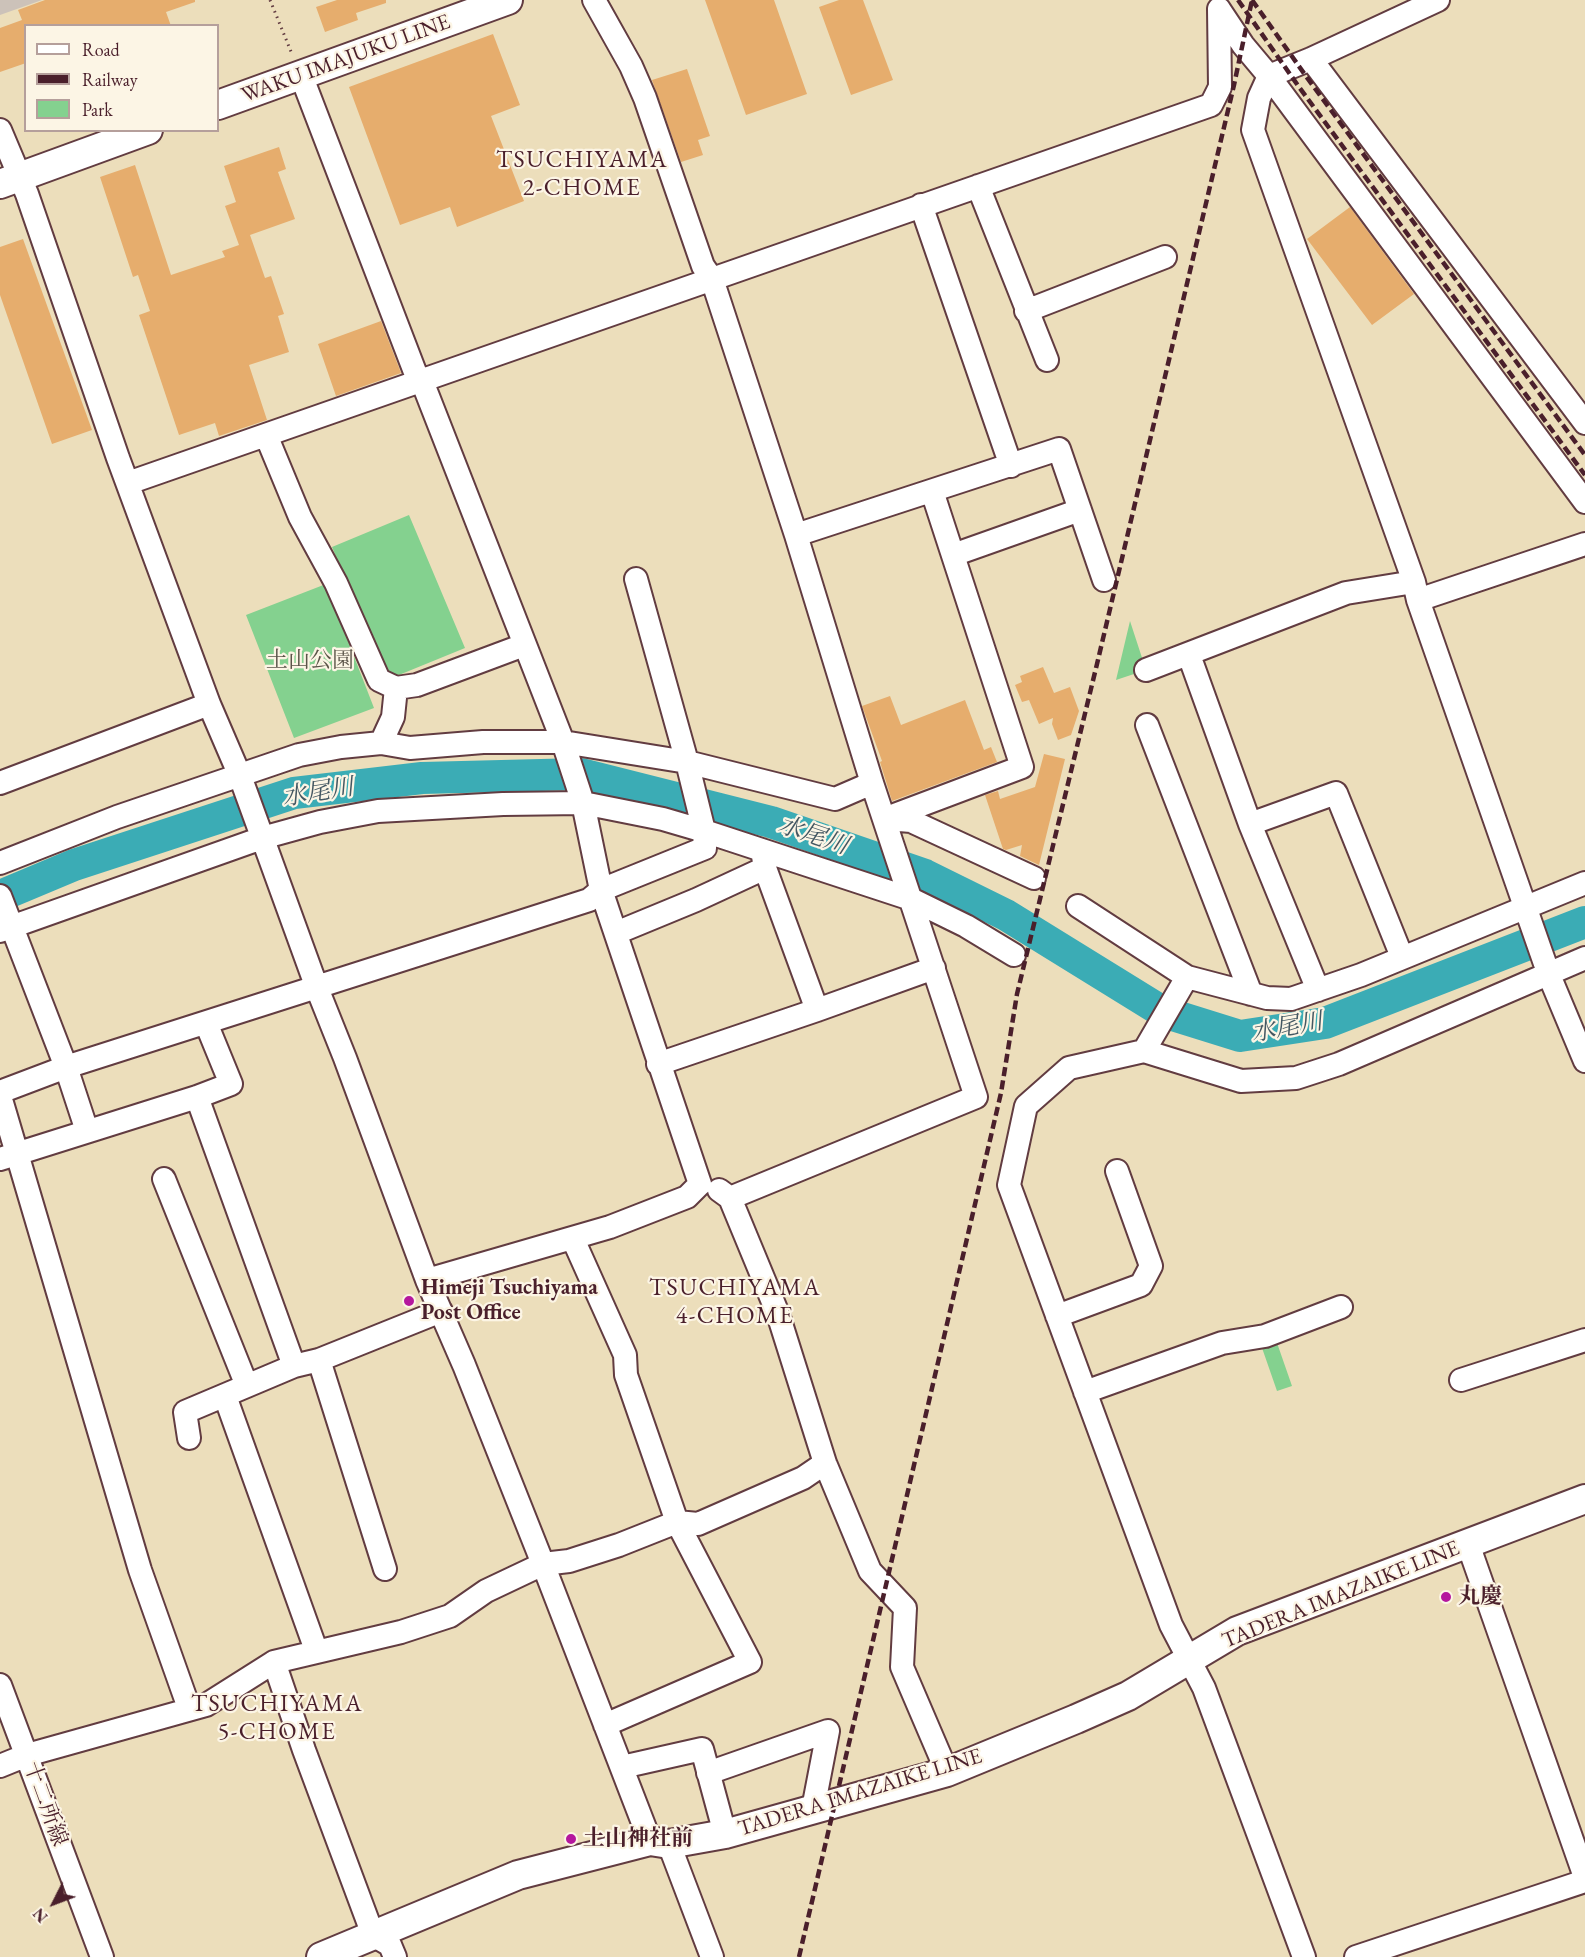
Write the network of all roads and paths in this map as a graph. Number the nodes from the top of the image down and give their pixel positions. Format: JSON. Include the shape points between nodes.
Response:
{"nodes":[{"id":1,"x":270,"y":0,"type":"edge"},
{"id":2,"x":508,"y":0,"type":"edge"},
{"id":3,"x":594,"y":0,"type":"edge"},
{"id":4,"x":1438,"y":0,"type":"edge"},
{"id":5,"x":1216,"y":4,"type":"edge"},
{"id":6,"x":1311,"y":59,"type":"junction"},
{"id":7,"x":301,"y":75,"type":"junction"},
{"id":8,"x":1269,"y":76,"type":"junction"},
{"id":9,"x":219,"y":105,"type":"edge"},
{"id":10,"x":0,"y":130,"type":"edge"},
{"id":11,"x":143,"y":132,"type":"edge"},
{"id":12,"x":9,"y":181,"type":"edge"},
{"id":13,"x":978,"y":186,"type":"junction"},
{"id":14,"x":921,"y":205,"type":"junction"},
{"id":15,"x":1165,"y":257,"type":"dead end"},
{"id":16,"x":712,"y":279,"type":"junction"},
{"id":17,"x":1026,"y":311,"type":"junction"},
{"id":18,"x":1047,"y":360,"type":"dead end"},
{"id":19,"x":422,"y":381,"type":"junction"},
{"id":20,"x":1585,"y":423,"type":"edge"},
{"id":21,"x":266,"y":435,"type":"junction"},
{"id":22,"x":1011,"y":466,"type":"junction"},
{"id":23,"x":128,"y":483,"type":"junction"},
{"id":24,"x":932,"y":491,"type":"junction"},
{"id":25,"x":1585,"y":502,"type":"edge"},
{"id":26,"x":1080,"y":510,"type":"junction"},
{"id":27,"x":796,"y":535,"type":"junction"},
{"id":28,"x":1585,"y":544,"type":"edge"},
{"id":29,"x":953,"y":555,"type":"junction"},
{"id":30,"x":636,"y":579,"type":"dead end"},
{"id":31,"x":1104,"y":580,"type":"dead end"},
{"id":32,"x":1416,"y":591,"type":"junction"},
{"id":33,"x":524,"y":645,"type":"junction"},
{"id":34,"x":1189,"y":655,"type":"junction"},
{"id":35,"x":1146,"y":670,"type":"dead end"},
{"id":36,"x":396,"y":688,"type":"junction"},
{"id":37,"x":209,"y":704,"type":"junction"},
{"id":38,"x":1147,"y":725,"type":"dead end"},
{"id":39,"x":563,"y":742,"type":"junction"},
{"id":40,"x":381,"y":743,"type":"junction"},
{"id":41,"x":687,"y":762,"type":"junction"},
{"id":42,"x":240,"y":776,"type":"junction"},
{"id":43,"x":0,"y":783,"type":"edge"},
{"id":44,"x":872,"y":783,"type":"junction"},
{"id":45,"x":583,"y":803,"type":"junction"},
{"id":46,"x":884,"y":819,"type":"junction"},
{"id":47,"x":1250,"y":824,"type":"junction"},
{"id":48,"x":704,"y":831,"type":"junction"},
{"id":49,"x":262,"y":838,"type":"junction"},
{"id":50,"x":764,"y":859,"type":"junction"},
{"id":51,"x":0,"y":863,"type":"edge"},
{"id":52,"x":1034,"y":878,"type":"dead end"},
{"id":53,"x":1585,"y":883,"type":"edge"},
{"id":54,"x":601,"y":890,"type":"junction"},
{"id":55,"x":0,"y":896,"type":"edge"},
{"id":56,"x":911,"y":899,"type":"junction"},
{"id":57,"x":1078,"y":906,"type":"dead end"},
{"id":58,"x":1526,"y":906,"type":"junction"},
{"id":59,"x":6,"y":929,"type":"edge"},
{"id":60,"x":616,"y":933,"type":"junction"},
{"id":61,"x":1014,"y":955,"type":"dead end"},
{"id":62,"x":1402,"y":957,"type":"junction"},
{"id":63,"x":1585,"y":958,"type":"edge"},
{"id":64,"x":934,"y":968,"type":"junction"},
{"id":65,"x":1548,"y":975,"type":"junction"},
{"id":66,"x":1187,"y":977,"type":"junction"},
{"id":67,"x":317,"y":988,"type":"junction"},
{"id":68,"x":1318,"y":990,"type":"junction"},
{"id":69,"x":1251,"y":994,"type":"junction"},
{"id":70,"x":817,"y":1010,"type":"junction"},
{"id":71,"x":206,"y":1023,"type":"junction"},
{"id":72,"x":1143,"y":1051,"type":"junction"},
{"id":73,"x":1585,"y":1061,"type":"edge"},
{"id":74,"x":658,"y":1064,"type":"junction"},
{"id":75,"x":66,"y":1067,"type":"junction"},
{"id":76,"x":0,"y":1094,"type":"edge"},
{"id":77,"x":197,"y":1097,"type":"junction"},
{"id":78,"x":87,"y":1131,"type":"junction"},
{"id":79,"x":8,"y":1156,"type":"edge"},
{"id":80,"x":1117,"y":1172,"type":"dead end"},
{"id":81,"x":164,"y":1179,"type":"dead end"},
{"id":82,"x":700,"y":1184,"type":"junction"},
{"id":83,"x":730,"y":1198,"type":"junction"},
{"id":84,"x":573,"y":1239,"type":"junction"},
{"id":85,"x":427,"y":1280,"type":"junction"},
{"id":86,"x":1341,"y":1307,"type":"dead end"},
{"id":87,"x":441,"y":1311,"type":"junction"},
{"id":88,"x":1057,"y":1316,"type":"junction"},
{"id":89,"x":1585,"y":1340,"type":"edge"},
{"id":90,"x":319,"y":1360,"type":"junction"},
{"id":91,"x":294,"y":1366,"type":"junction"},
{"id":92,"x":1461,"y":1380,"type":"dead end"},
{"id":93,"x":247,"y":1386,"type":"junction"},
{"id":94,"x":1085,"y":1392,"type":"junction"},
{"id":95,"x":225,"y":1396,"type":"junction"},
{"id":96,"x":189,"y":1438,"type":"dead end"},
{"id":97,"x":825,"y":1463,"type":"junction"},
{"id":98,"x":1585,"y":1499,"type":"edge"},
{"id":99,"x":677,"y":1522,"type":"junction"},
{"id":100,"x":1468,"y":1544,"type":"junction"},
{"id":101,"x":543,"y":1564,"type":"junction"},
{"id":102,"x":386,"y":1569,"type":"dead end"},
{"id":103,"x":316,"y":1650,"type":"junction"},
{"id":104,"x":1189,"y":1661,"type":"junction"},
{"id":105,"x":274,"y":1662,"type":"junction"},
{"id":106,"x":0,"y":1685,"type":"edge"},
{"id":107,"x":189,"y":1708,"type":"junction"},
{"id":108,"x":605,"y":1725,"type":"junction"},
{"id":109,"x":27,"y":1755,"type":"junction"},
{"id":110,"x":0,"y":1766,"type":"edge"},
{"id":111,"x":622,"y":1767,"type":"junction"},
{"id":112,"x":947,"y":1772,"type":"junction"},
{"id":113,"x":708,"y":1773,"type":"junction"},
{"id":114,"x":813,"y":1809,"type":"junction"},
{"id":115,"x":725,"y":1834,"type":"junction"},
{"id":116,"x":660,"y":1843,"type":"junction"},
{"id":117,"x":1585,"y":1879,"type":"edge"},
{"id":118,"x":373,"y":1935,"type":"junction"},
{"id":119,"x":102,"y":1957,"type":"edge"},
{"id":120,"x":321,"y":1957,"type":"edge"},
{"id":121,"x":394,"y":1957,"type":"edge"},
{"id":122,"x":712,"y":1957,"type":"edge"},
{"id":123,"x":1304,"y":1957,"type":"edge"},
{"id":124,"x":1356,"y":1957,"type":"edge"}],
"edges":[{"from":1,"to":7,"type":"path"},
{"from":2,"to":7,"type":"main road","name":"WAKU IMAJUKU LINE"},
{"from":3,"to":16,"type":"street","via":[[645,98],[703,266]]},
{"from":4,"to":6,"type":"street"},
{"from":5,"to":8,"type":"street"},
{"from":5,"to":13,"type":"street","via":[[1220,87],[1211,105]]},
{"from":6,"to":8,"type":"street"},
{"from":6,"to":20,"type":"street"},
{"from":7,"to":9,"type":"main road","name":"WAKU IMAJUKU LINE"},
{"from":7,"to":19,"type":"street","via":[[415,372]]},
{"from":8,"to":25,"type":"street"},
{"from":8,"to":32,"type":"street","via":[[1259,98],[1253,130]]},
{"from":10,"to":12,"type":"street"},
{"from":11,"to":12,"type":"main road"},
{"from":12,"to":23,"type":"street","via":[[27,194]]},
{"from":13,"to":14,"type":"street"},
{"from":13,"to":17,"type":"street"},
{"from":14,"to":16,"type":"street"},
{"from":14,"to":22,"type":"street"},
{"from":15,"to":17,"type":"street"},
{"from":16,"to":19,"type":"street"},
{"from":16,"to":27,"type":"street"},
{"from":17,"to":18,"type":"street"},
{"from":19,"to":21,"type":"street"},
{"from":19,"to":33,"type":"street"},
{"from":21,"to":23,"type":"street"},
{"from":21,"to":36,"type":"street","via":[[300,517],[336,583],[379,680]]},
{"from":22,"to":24,"type":"street"},
{"from":22,"to":26,"type":"street","via":[[1059,449]]},
{"from":23,"to":37,"type":"street"},
{"from":24,"to":27,"type":"street"},
{"from":24,"to":29,"type":"street"},
{"from":26,"to":29,"type":"street"},
{"from":26,"to":31,"type":"street"},
{"from":27,"to":44,"type":"street"},
{"from":28,"to":32,"type":"street"},
{"from":29,"to":46,"type":"street","via":[[1022,767]]},
{"from":30,"to":41,"type":"street"},
{"from":32,"to":34,"type":"street","via":[[1346,593]]},
{"from":32,"to":58,"type":"street"},
{"from":33,"to":36,"type":"street","via":[[417,685]]},
{"from":33,"to":39,"type":"street"},
{"from":34,"to":35,"type":"street"},
{"from":34,"to":47,"type":"street"},
{"from":36,"to":40,"type":"street","via":[[393,717]]},
{"from":37,"to":42,"type":"street"},
{"from":37,"to":43,"type":"street"},
{"from":38,"to":69,"type":"street"},
{"from":39,"to":40,"type":"street","via":[[483,742],[410,748]]},
{"from":39,"to":41,"type":"street"},
{"from":39,"to":45,"type":"street"},
{"from":40,"to":42,"type":"street","via":[[299,755]]},
{"from":41,"to":44,"type":"street","via":[[835,800]]},
{"from":41,"to":48,"type":"street"},
{"from":42,"to":49,"type":"street"},
{"from":42,"to":51,"type":"street","via":[[117,817]]},
{"from":44,"to":46,"type":"street"},
{"from":45,"to":48,"type":"street"},
{"from":45,"to":49,"type":"street","via":[[378,811]]},
{"from":45,"to":54,"type":"street"},
{"from":46,"to":52,"type":"street","via":[[911,821]]},
{"from":46,"to":56,"type":"street"},
{"from":47,"to":62,"type":"street","via":[[1336,793]]},
{"from":47,"to":68,"type":"street"},
{"from":48,"to":50,"type":"street"},
{"from":48,"to":54,"type":"street","via":[[705,848]]},
{"from":49,"to":59,"type":"street"},
{"from":49,"to":67,"type":"street"},
{"from":50,"to":56,"type":"street"},
{"from":50,"to":60,"type":"street","via":[[696,900]]},
{"from":50,"to":70,"type":"street"},
{"from":53,"to":58,"type":"street"},
{"from":54,"to":60,"type":"street"},
{"from":54,"to":67,"type":"street","via":[[589,900]]},
{"from":55,"to":59,"type":"street"},
{"from":56,"to":61,"type":"street"},
{"from":56,"to":64,"type":"street"},
{"from":57,"to":66,"type":"street"},
{"from":58,"to":62,"type":"street"},
{"from":58,"to":65,"type":"street"},
{"from":59,"to":75,"type":"street"},
{"from":60,"to":74,"type":"street"},
{"from":62,"to":68,"type":"street"},
{"from":63,"to":65,"type":"street"},
{"from":64,"to":70,"type":"street"},
{"from":64,"to":83,"type":"street","via":[[976,1097]]},
{"from":65,"to":72,"type":"street","via":[[1340,1064],[1296,1078],[1241,1081]]},
{"from":65,"to":73,"type":"street"},
{"from":66,"to":69,"type":"street"},
{"from":66,"to":72,"type":"street"},
{"from":67,"to":71,"type":"street"},
{"from":67,"to":85,"type":"street"},
{"from":68,"to":69,"type":"street","via":[[1291,999]]},
{"from":70,"to":74,"type":"street"},
{"from":71,"to":75,"type":"street"},
{"from":71,"to":77,"type":"street","via":[[231,1084]]},
{"from":72,"to":88,"type":"street","via":[[1069,1068],[1026,1106],[1009,1185]]},
{"from":74,"to":82,"type":"street"},
{"from":75,"to":76,"type":"street"},
{"from":75,"to":78,"type":"street"},
{"from":76,"to":79,"type":"street"},
{"from":77,"to":78,"type":"street"},
{"from":77,"to":91,"type":"street"},
{"from":78,"to":79,"type":"street"},
{"from":79,"to":107,"type":"street","via":[[137,1560]]},
{"from":80,"to":88,"type":"street","via":[[1150,1266],[1141,1285]]},
{"from":81,"to":93,"type":"street"},
{"from":82,"to":83,"type":"street","via":[[718,1189]]},
{"from":82,"to":84,"type":"street","via":[[687,1197]]},
{"from":83,"to":97,"type":"street","via":[[778,1314]]},
{"from":84,"to":85,"type":"street"},
{"from":84,"to":99,"type":"street","via":[[625,1355],[626,1375]]},
{"from":85,"to":87,"type":"street"},
{"from":86,"to":94,"type":"street","via":[[1265,1336],[1222,1343]]},
{"from":87,"to":90,"type":"street"},
{"from":87,"to":101,"type":"street"},
{"from":88,"to":94,"type":"street"},
{"from":89,"to":92,"type":"street"},
{"from":90,"to":91,"type":"street"},
{"from":90,"to":102,"type":"street"},
{"from":91,"to":93,"type":"street"},
{"from":93,"to":95,"type":"street"},
{"from":94,"to":104,"type":"street","via":[[1170,1625]]},
{"from":95,"to":96,"type":"street","via":[[185,1412]]},
{"from":95,"to":103,"type":"street"},
{"from":97,"to":99,"type":"street","via":[[804,1478],[698,1524]]},
{"from":97,"to":112,"type":"street","via":[[870,1571],[905,1608],[902,1667]]},
{"from":98,"to":100,"type":"main road","name":"TADERA IMAZAIKE LINE"},
{"from":99,"to":101,"type":"street","via":[[569,1561]]},
{"from":99,"to":108,"type":"street","via":[[750,1662]]},
{"from":100,"to":104,"type":"main road","name":"TADERA IMAZAIKE LINE","via":[[1237,1631]]},
{"from":100,"to":117,"type":"street"},
{"from":101,"to":103,"type":"street","via":[[486,1590],[450,1616],[401,1632]]},
{"from":101,"to":108,"type":"street"},
{"from":103,"to":105,"type":"street"},
{"from":104,"to":112,"type":"main road","name":"TADERA IMAZAIKE LINE","via":[[1128,1696]]},
{"from":104,"to":123,"type":"street","via":[[1204,1688]]},
{"from":105,"to":107,"type":"street","via":[[206,1705]]},
{"from":105,"to":118,"type":"street"},
{"from":106,"to":109,"type":"street","name":"十二所線"},
{"from":107,"to":109,"type":"street"},
{"from":108,"to":111,"type":"street"},
{"from":109,"to":110,"type":"street"},
{"from":109,"to":119,"type":"street","name":"十二所線"},
{"from":111,"to":113,"type":"street","via":[[702,1749]]},
{"from":111,"to":116,"type":"street"},
{"from":112,"to":114,"type":"main road","name":"TADERA IMAZAIKE LINE"},
{"from":113,"to":114,"type":"street","via":[[828,1731]]},
{"from":113,"to":115,"type":"street"},
{"from":114,"to":115,"type":"main road","name":"TADERA IMAZAIKE LINE"},
{"from":115,"to":116,"type":"main road","name":"TADERA IMAZAIKE LINE"},
{"from":116,"to":118,"type":"main road","name":"TADERA IMAZAIKE LINE","via":[[518,1875]]},
{"from":116,"to":122,"type":"street"},
{"from":117,"to":124,"type":"street"},
{"from":118,"to":120,"type":"main road","name":"TADERA IMAZAIKE LINE"},
{"from":118,"to":121,"type":"street","via":[[390,1945]]}]}
